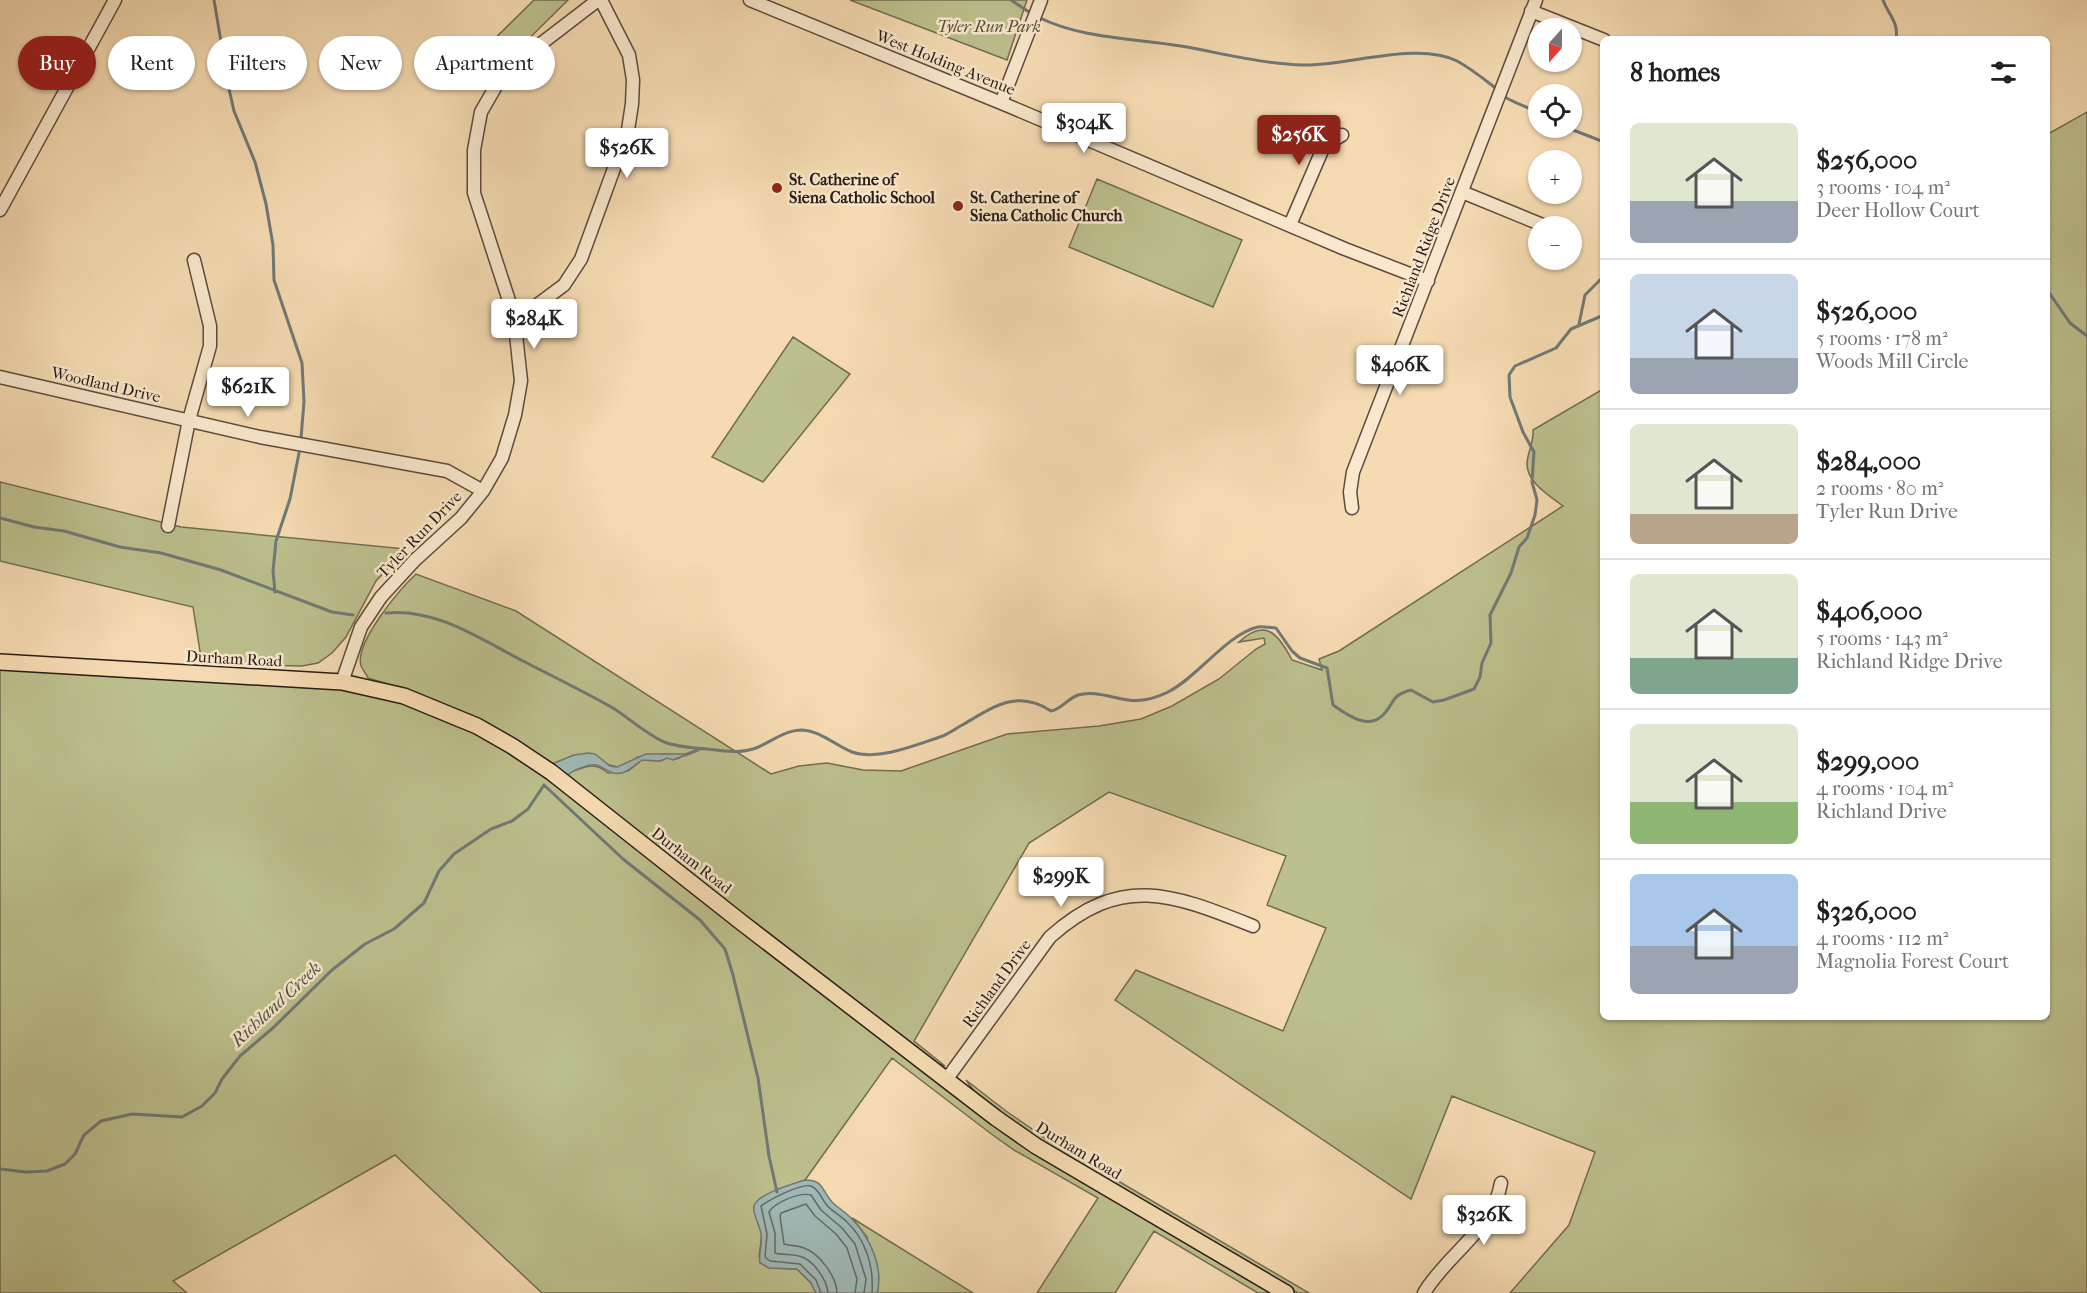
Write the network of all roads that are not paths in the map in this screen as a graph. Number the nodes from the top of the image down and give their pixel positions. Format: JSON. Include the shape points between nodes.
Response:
{"nodes":[{"id":1,"x":115,"y":0,"type":"edge"},
{"id":2,"x":600,"y":0,"type":"edge"},
{"id":3,"x":750,"y":0,"type":"edge"},
{"id":4,"x":1041,"y":0,"type":"edge"},
{"id":5,"x":1534,"y":6,"type":"edge"},
{"id":6,"x":553,"y":36,"type":"edge"},
{"id":7,"x":1600,"y":38,"type":"edge"},
{"id":8,"x":494,"y":90,"type":"edge"},
{"id":9,"x":1001,"y":103,"type":"junction"},
{"id":10,"x":1342,"y":135,"type":"dead end"},
{"id":11,"x":1462,"y":192,"type":"junction"},
{"id":12,"x":0,"y":210,"type":"edge"},
{"id":13,"x":1528,"y":219,"type":"edge"},
{"id":14,"x":1290,"y":225,"type":"junction"},
{"id":15,"x":194,"y":260,"type":"dead end"},
{"id":16,"x":1428,"y":281,"type":"junction"},
{"id":17,"x":514,"y":316,"type":"junction"},
{"id":18,"x":0,"y":377,"type":"edge"},
{"id":19,"x":189,"y":420,"type":"junction"},
{"id":20,"x":483,"y":491,"type":"junction"},
{"id":21,"x":1352,"y":508,"type":"dead end"},
{"id":22,"x":168,"y":526,"type":"dead end"},
{"id":23,"x":0,"y":662,"type":"edge"},
{"id":24,"x":342,"y":682,"type":"junction"},
{"id":25,"x":1252,"y":926,"type":"dead end"},
{"id":26,"x":946,"y":1080,"type":"junction"},
{"id":27,"x":1501,"y":1183,"type":"dead end"},
{"id":28,"x":1286,"y":1293,"type":"edge"},
{"id":29,"x":1424,"y":1293,"type":"edge"}],
"edges":[{"from":1,"to":12,"type":"street"},
{"from":2,"to":6,"type":"street","name":"Tyler Run Drive"},
{"from":2,"to":17,"type":"street","via":[[629,55],[633,80],[628,130],[592,230],[570,276],[545,300],[525,314]]},
{"from":3,"to":9,"type":"street","name":"West Holding Avenue"},
{"from":4,"to":9,"type":"street"},
{"from":5,"to":7,"type":"street"},
{"from":5,"to":11,"type":"street","name":"Richland Ridge Drive"},
{"from":8,"to":17,"type":"street","name":"Tyler Run Drive","via":[[481,112],[477,131],[474,193]]},
{"from":9,"to":14,"type":"street","name":"West Holding Avenue"},
{"from":10,"to":14,"type":"street","via":[[1324,146]]},
{"from":11,"to":13,"type":"street"},
{"from":11,"to":16,"type":"street","name":"Richland Ridge Drive"},
{"from":14,"to":16,"type":"street","name":"West Holding Avenue"},
{"from":15,"to":19,"type":"street","via":[[210,326],[210,346]]},
{"from":16,"to":21,"type":"street","name":"Richland Ridge Drive","via":[[1353,472]]},
{"from":17,"to":20,"type":"street","name":"Tyler Run Drive","via":[[521,381],[515,415],[502,458]]},
{"from":18,"to":19,"type":"street","name":"Woodland Drive"},
{"from":19,"to":20,"type":"street","name":"Woodland Drive","via":[[447,471]]},
{"from":19,"to":22,"type":"street"},
{"from":20,"to":24,"type":"street","name":"Tyler Run Drive","via":[[381,597],[361,627]]},
{"from":23,"to":24,"type":"main road","name":"Durham Road"},
{"from":24,"to":26,"type":"main road","name":"Durham Road","via":[[404,696],[477,726],[512,746],[551,772]]},
{"from":25,"to":26,"type":"street","name":"Richland Drive","via":[[1168,897],[1117,898],[1088,908],[1050,937]]},
{"from":26,"to":28,"type":"main road","name":"Durham Road","via":[[1036,1146]]},
{"from":27,"to":29,"type":"street","via":[[1488,1217]]}]}
